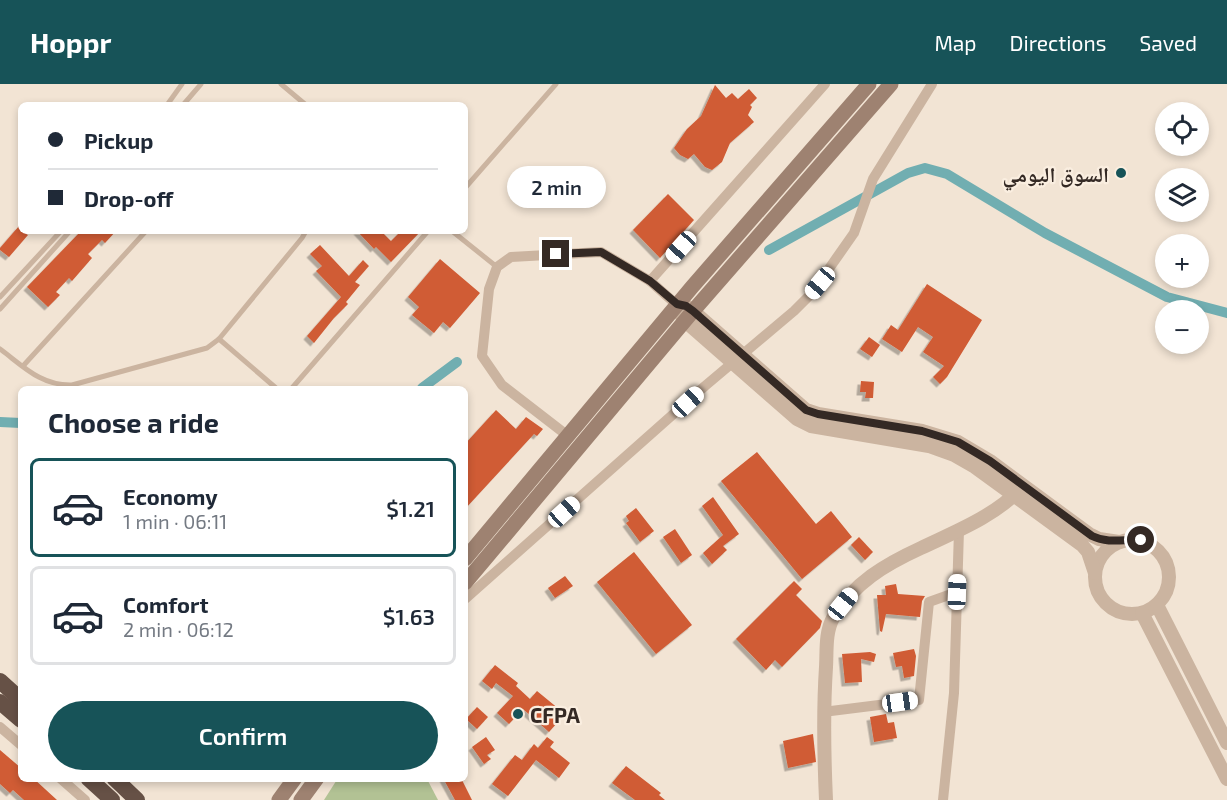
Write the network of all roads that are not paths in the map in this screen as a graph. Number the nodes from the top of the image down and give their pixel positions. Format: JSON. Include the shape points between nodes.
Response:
{"nodes":[{"id":1,"x":182,"y":84,"type":"edge"},
{"id":2,"x":201,"y":84,"type":"edge"},
{"id":3,"x":281,"y":84,"type":"edge"},
{"id":4,"x":556,"y":84,"type":"edge"},
{"id":5,"x":825,"y":84,"type":"edge"},
{"id":6,"x":869,"y":84,"type":"edge"},
{"id":7,"x":891,"y":84,"type":"edge"},
{"id":8,"x":932,"y":84,"type":"edge"},
{"id":9,"x":169,"y":102,"type":"edge"},
{"id":10,"x":186,"y":102,"type":"edge"},
{"id":11,"x":302,"y":102,"type":"edge"},
{"id":12,"x":468,"y":185,"type":"edge"},
{"id":13,"x":58,"y":234,"type":"edge"},
{"id":14,"x":67,"y":234,"type":"edge"},
{"id":15,"x":143,"y":234,"type":"edge"},
{"id":16,"x":304,"y":234,"type":"edge"},
{"id":17,"x":425,"y":234,"type":"edge"},
{"id":18,"x":456,"y":234,"type":"edge"},
{"id":19,"x":497,"y":267,"type":"junction"},
{"id":20,"x":650,"y":281,"type":"junction"},
{"id":21,"x":0,"y":297,"type":"edge"},
{"id":22,"x":677,"y":304,"type":"junction"},
{"id":23,"x":0,"y":309,"type":"edge"},
{"id":24,"x":689,"y":316,"type":"junction"},
{"id":25,"x":219,"y":339,"type":"junction"},
{"id":26,"x":0,"y":349,"type":"edge"},
{"id":27,"x":738,"y":358,"type":"junction"},
{"id":28,"x":23,"y":366,"type":"junction"},
{"id":29,"x":274,"y":386,"type":"edge"},
{"id":30,"x":293,"y":386,"type":"edge"},
{"id":31,"x":568,"y":436,"type":"junction"},
{"id":32,"x":1018,"y":491,"type":"junction"},
{"id":33,"x":959,"y":530,"type":"junction"},
{"id":34,"x":1119,"y":542,"type":"junction"},
{"id":35,"x":468,"y":555,"type":"edge"},
{"id":36,"x":1095,"y":573,"type":"junction"},
{"id":37,"x":468,"y":579,"type":"edge"},
{"id":38,"x":957,"y":592,"type":"junction"},
{"id":39,"x":468,"y":596,"type":"edge"},
{"id":40,"x":1157,"y":605,"type":"junction"},
{"id":41,"x":1142,"y":613,"type":"junction"},
{"id":42,"x":0,"y":681,"type":"edge"},
{"id":43,"x":18,"y":697,"type":"edge"},
{"id":44,"x":0,"y":702,"type":"edge"},
{"id":45,"x":823,"y":712,"type":"junction"},
{"id":46,"x":18,"y":717,"type":"edge"},
{"id":47,"x":0,"y":727,"type":"edge"},
{"id":48,"x":18,"y":742,"type":"edge"},
{"id":49,"x":1227,"y":743,"type":"edge"},
{"id":50,"x":1227,"y":779,"type":"edge"},
{"id":51,"x":65,"y":782,"type":"edge"},
{"id":52,"x":92,"y":782,"type":"edge"},
{"id":53,"x":118,"y":782,"type":"edge"},
{"id":54,"x":292,"y":782,"type":"edge"},
{"id":55,"x":314,"y":782,"type":"edge"},
{"id":56,"x":85,"y":800,"type":"edge"},
{"id":57,"x":112,"y":800,"type":"edge"},
{"id":58,"x":137,"y":800,"type":"edge"},
{"id":59,"x":279,"y":800,"type":"edge"},
{"id":60,"x":301,"y":800,"type":"edge"},
{"id":61,"x":826,"y":800,"type":"edge"},
{"id":62,"x":943,"y":800,"type":"edge"}],
"edges":[{"from":1,"to":9,"type":"lane"},
{"from":2,"to":10,"type":"lane"},
{"from":3,"to":11,"type":"lane"},
{"from":4,"to":12,"type":"lane"},
{"from":5,"to":20,"type":"street"},
{"from":6,"to":22,"type":"main road"},
{"from":7,"to":24,"type":"main road"},
{"from":8,"to":27,"type":"street","via":[[873,178],[849,242],[812,293]]},
{"from":13,"to":21,"type":"lane"},
{"from":14,"to":23,"type":"lane"},
{"from":15,"to":28,"type":"lane"},
{"from":16,"to":25,"type":"lane"},
{"from":17,"to":30,"type":"lane"},
{"from":18,"to":19,"type":"lane"},
{"from":19,"to":20,"type":"street","via":[[511,257],[601,252]]},
{"from":19,"to":31,"type":"street","via":[[489,289],[482,356],[502,385]]},
{"from":20,"to":22,"type":"street"},
{"from":22,"to":24,"type":"street","via":[[680,314]]},
{"from":22,"to":31,"type":"main road"},
{"from":24,"to":27,"type":"street"},
{"from":24,"to":37,"type":"main road"},
{"from":25,"to":28,"type":"lane","via":[[193,354],[72,385],[58,386],[42,380]]},
{"from":25,"to":29,"type":"lane"},
{"from":26,"to":28,"type":"lane"},
{"from":27,"to":32,"type":"street","via":[[812,412],[940,435],[974,450]]},
{"from":27,"to":39,"type":"street"},
{"from":31,"to":35,"type":"main road"},
{"from":32,"to":33,"type":"street","via":[[1001,506]]},
{"from":32,"to":34,"type":"street","via":[[1089,534]]},
{"from":32,"to":36,"type":"street","via":[[1082,545]]},
{"from":33,"to":38,"type":"street"},
{"from":33,"to":45,"type":"street","via":[[883,567],[843,604],[828,635]]},
{"from":34,"to":36,"type":"street","via":[[1107,549]]},
{"from":34,"to":40,"type":"street","via":[[1141,540],[1161,552],[1170,573],[1165,596]]},
{"from":36,"to":41,"type":"street","via":[[1095,583],[1104,601],[1122,612]]},
{"from":38,"to":45,"type":"street","via":[[929,602],[919,699]]},
{"from":38,"to":62,"type":"street","via":[[954,693]]},
{"from":40,"to":41,"type":"street"},
{"from":40,"to":49,"type":"street"},
{"from":41,"to":50,"type":"street"},
{"from":42,"to":43,"type":"highway"},
{"from":44,"to":46,"type":"highway"},
{"from":45,"to":61,"type":"street"},
{"from":47,"to":48,"type":"street"},
{"from":51,"to":56,"type":"street"},
{"from":52,"to":57,"type":"highway"},
{"from":53,"to":58,"type":"highway"},
{"from":54,"to":59,"type":"main road"},
{"from":55,"to":60,"type":"main road"}]}
